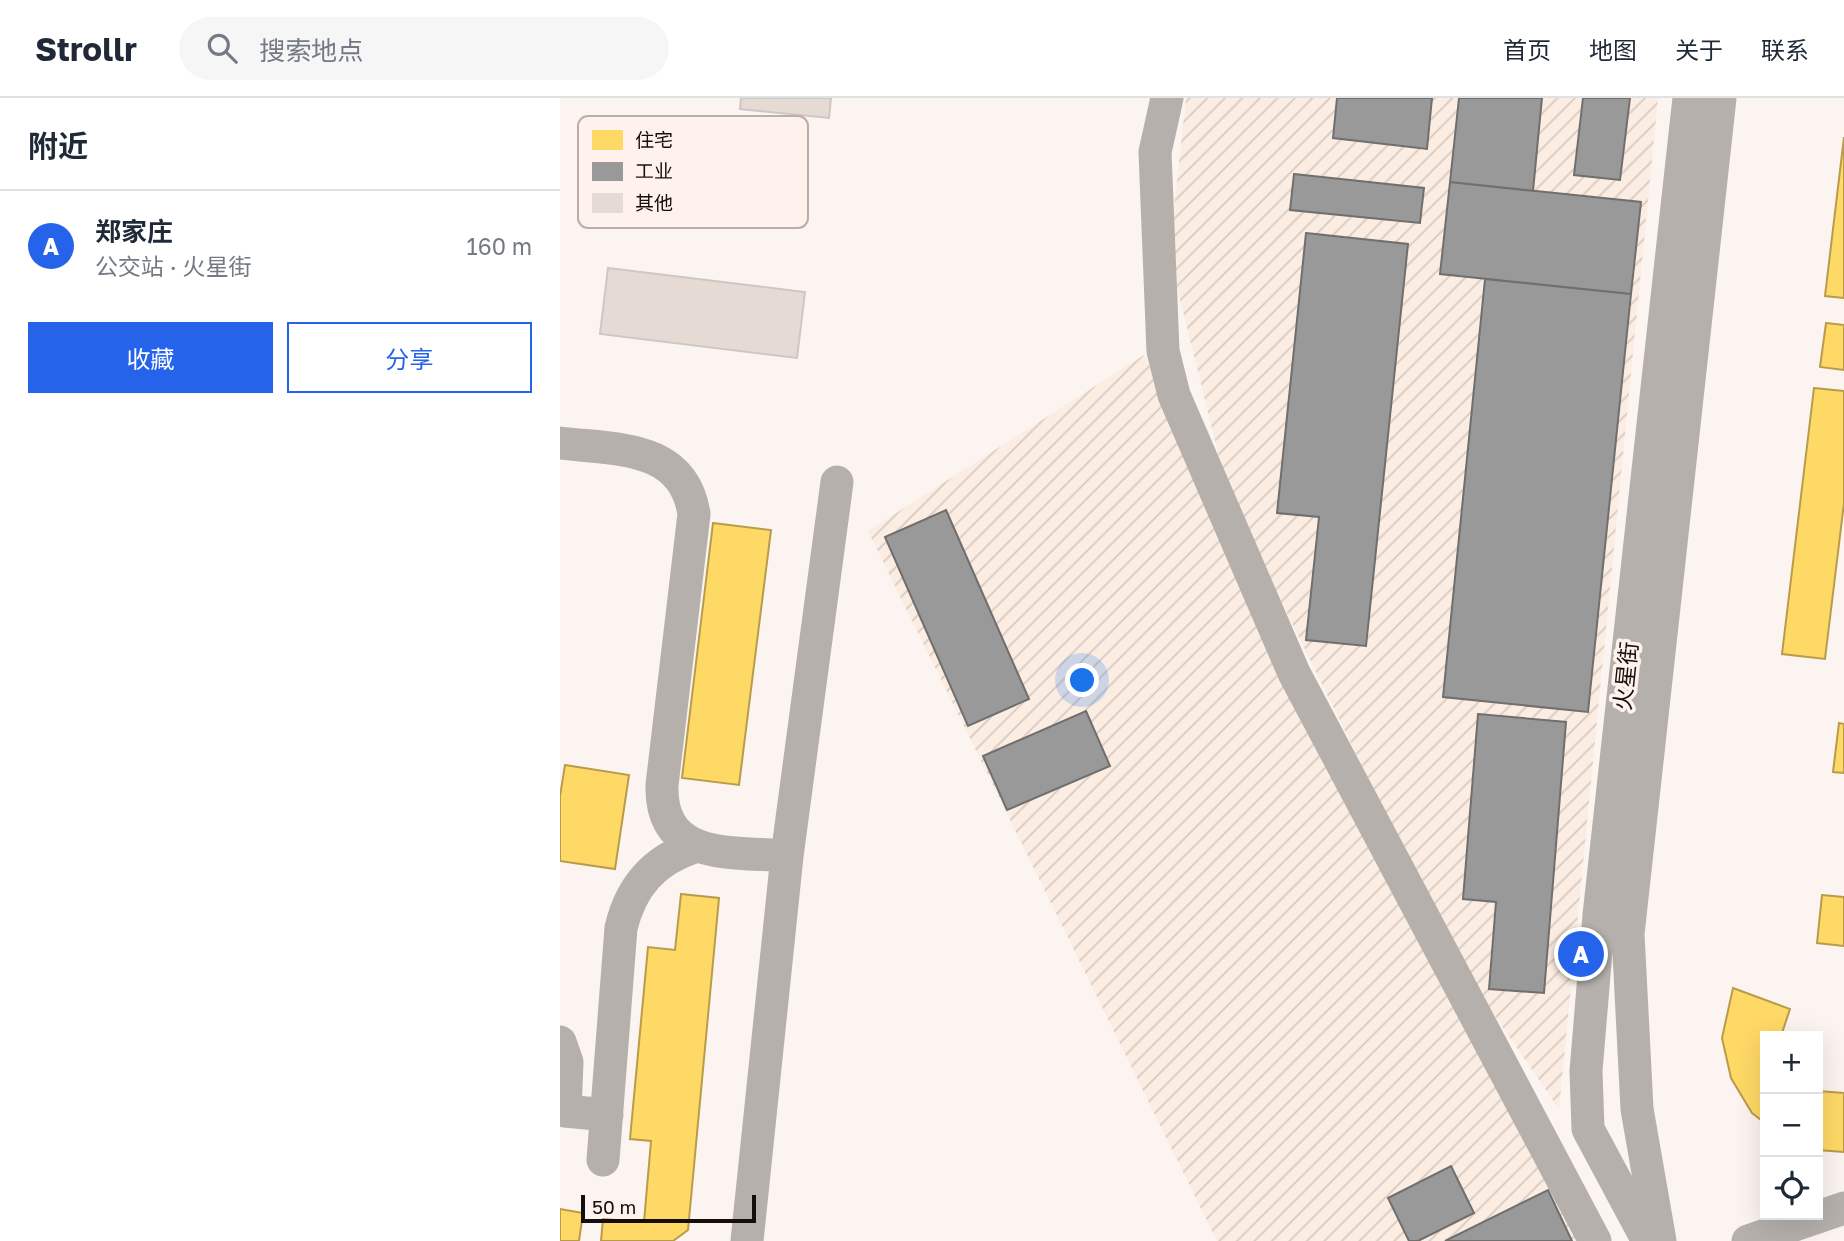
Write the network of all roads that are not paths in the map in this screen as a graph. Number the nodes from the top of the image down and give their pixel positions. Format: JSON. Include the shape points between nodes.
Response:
{"nodes":[{"id":1,"x":1167,"y":98,"type":"edge"},
{"id":2,"x":1689,"y":98,"type":"edge"},
{"id":3,"x":1720,"y":98,"type":"edge"},
{"id":4,"x":560,"y":443,"type":"edge"},
{"id":5,"x":837,"y":482,"type":"dead end"},
{"id":6,"x":694,"y":847,"type":"junction"},
{"id":7,"x":788,"y":856,"type":"junction"},
{"id":8,"x":560,"y":1042,"type":"edge"},
{"id":9,"x":607,"y":1115,"type":"junction"},
{"id":10,"x":603,"y":1160,"type":"dead end"},
{"id":11,"x":1844,"y":1208,"type":"edge"},
{"id":12,"x":1757,"y":1239,"type":"edge"},
{"id":13,"x":747,"y":1241,"type":"edge"},
{"id":14,"x":1595,"y":1241,"type":"edge"},
{"id":15,"x":1648,"y":1241,"type":"edge"},
{"id":16,"x":1660,"y":1241,"type":"edge"}],
"edges":[{"from":1,"to":14,"type":"street","via":[[1155,166],[1163,351],[1174,395],[1294,673]]},
{"from":2,"to":15,"type":"street","name":"火星街","via":[[1586,1071],[1588,1129]]},
{"from":3,"to":16,"type":"street","name":"火星街","via":[[1628,934],[1637,1109]]},
{"from":4,"to":6,"type":"street","via":[[660,460],[681,477],[692,501],[693,527],[662,799],[671,825]]},
{"from":5,"to":7,"type":"street"},
{"from":6,"to":7,"type":"street"},
{"from":6,"to":9,"type":"street","via":[[655,867],[637,887],[625,911]]},
{"from":7,"to":13,"type":"street"},
{"from":8,"to":9,"type":"street","via":[[567,1062],[565,1111]]},
{"from":9,"to":10,"type":"street"},
{"from":11,"to":12,"type":"street"}]}
